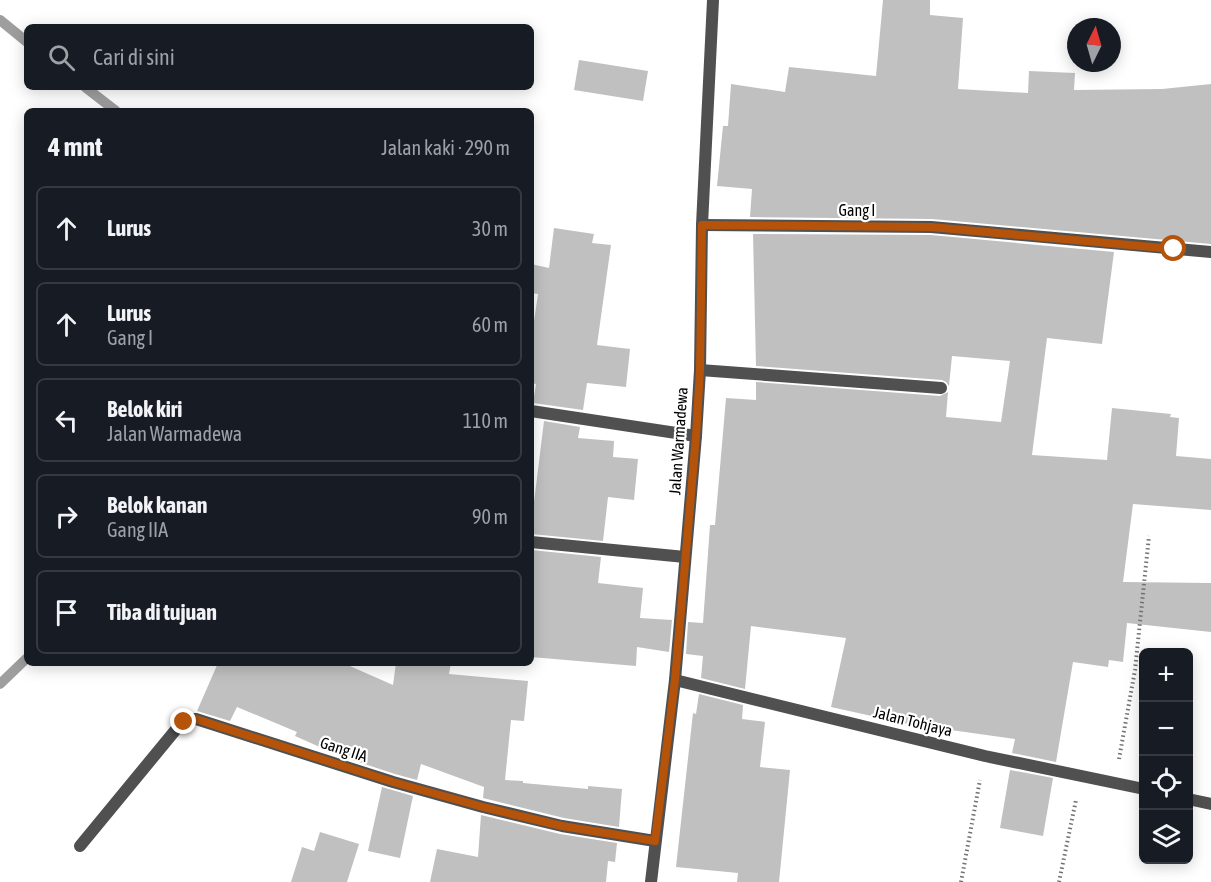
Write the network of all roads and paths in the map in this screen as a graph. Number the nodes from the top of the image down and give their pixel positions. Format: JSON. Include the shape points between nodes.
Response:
{"nodes":[{"id":1,"x":713,"y":0,"type":"edge"},
{"id":2,"x":702,"y":225,"type":"junction"},
{"id":3,"x":1211,"y":252,"type":"edge"},
{"id":4,"x":700,"y":370,"type":"junction"},
{"id":5,"x":941,"y":388,"type":"dead end"},
{"id":6,"x":534,"y":411,"type":"edge"},
{"id":7,"x":696,"y":436,"type":"junction"},
{"id":8,"x":1149,"y":536,"type":"dead end"},
{"id":9,"x":534,"y":542,"type":"edge"},
{"id":10,"x":685,"y":557,"type":"junction"},
{"id":11,"x":675,"y":680,"type":"junction"},
{"id":12,"x":985,"y":756,"type":"junction"},
{"id":13,"x":1082,"y":776,"type":"junction"},
{"id":14,"x":1114,"y":783,"type":"junction"},
{"id":15,"x":1139,"y":788,"type":"edge"},
{"id":16,"x":1193,"y":800,"type":"edge"},
{"id":17,"x":1211,"y":804,"type":"edge"},
{"id":18,"x":655,"y":841,"type":"junction"},
{"id":19,"x":80,"y":846,"type":"dead end"},
{"id":20,"x":651,"y":882,"type":"edge"},
{"id":21,"x":961,"y":882,"type":"edge"},
{"id":22,"x":1059,"y":882,"type":"edge"}],
"edges":[{"from":1,"to":2,"type":"street","name":"Jalan Warmadewa"},
{"from":2,"to":3,"type":"street","name":"Gang I","via":[[931,227]]},
{"from":2,"to":4,"type":"street","name":"Jalan Warmadewa"},
{"from":4,"to":5,"type":"street"},
{"from":4,"to":7,"type":"street","name":"Jalan Warmadewa"},
{"from":6,"to":7,"type":"street"},
{"from":7,"to":10,"type":"street","name":"Jalan Warmadewa"},
{"from":8,"to":14,"type":"path","via":[[1136,670]]},
{"from":9,"to":10,"type":"street"},
{"from":10,"to":11,"type":"street","name":"Jalan Warmadewa"},
{"from":11,"to":12,"type":"street","name":"Jalan Tohjaya"},
{"from":11,"to":18,"type":"street","name":"Jalan Warmadewa"},
{"from":12,"to":13,"type":"street","name":"Jalan Tohjaya"},
{"from":12,"to":21,"type":"path"},
{"from":13,"to":14,"type":"street","name":"Jalan Tohjaya"},
{"from":13,"to":22,"type":"path"},
{"from":14,"to":15,"type":"street","name":"Jalan Tohjaya"},
{"from":16,"to":17,"type":"street"},
{"from":18,"to":19,"type":"street","name":"Gang IIA","via":[[562,826],[483,807],[190,719],[178,727]]},
{"from":18,"to":20,"type":"street","name":"Jalan Warmadewa"}]}
